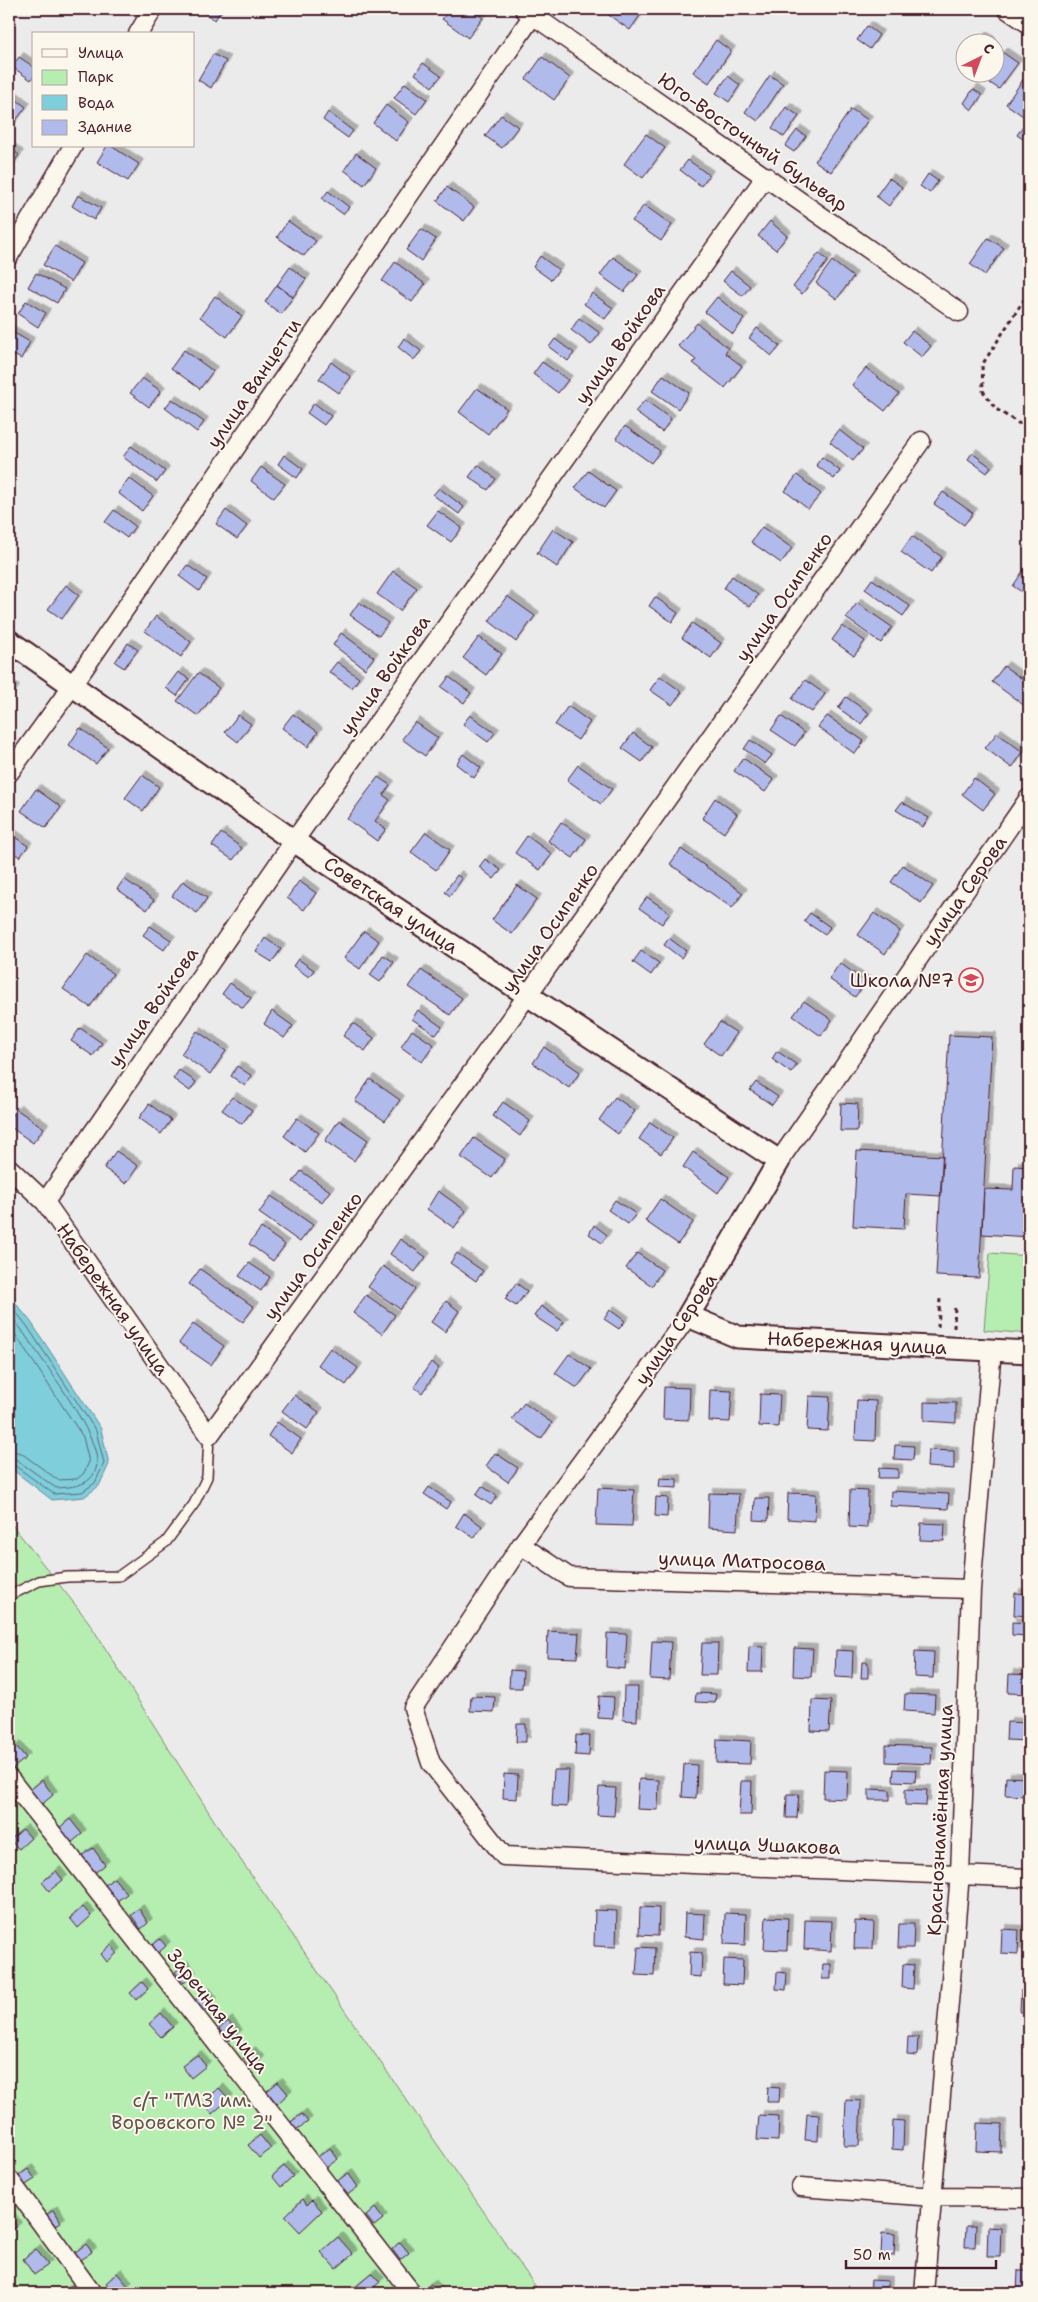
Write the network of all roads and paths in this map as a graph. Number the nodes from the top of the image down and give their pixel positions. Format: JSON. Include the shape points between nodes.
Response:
{"nodes":[{"id":1,"x":153,"y":9,"type":"edge"},
{"id":2,"x":1007,"y":9,"type":"edge"},
{"id":3,"x":528,"y":12,"type":"edge"},
{"id":4,"x":1029,"y":24,"type":"edge"},
{"id":5,"x":139,"y":32,"type":"edge"},
{"id":6,"x":72,"y":148,"type":"edge"},
{"id":7,"x":766,"y":176,"type":"junction"},
{"id":8,"x":9,"y":256,"type":"edge"},
{"id":9,"x":1029,"y":292,"type":"edge"},
{"id":10,"x":959,"y":312,"type":"dead end"},
{"id":11,"x":1029,"y":425,"type":"edge"},
{"id":12,"x":921,"y":441,"type":"dead end"},
{"id":13,"x":9,"y":641,"type":"edge"},
{"id":14,"x":72,"y":686,"type":"junction"},
{"id":15,"x":9,"y":773,"type":"edge"},
{"id":16,"x":1029,"y":798,"type":"edge"},
{"id":17,"x":294,"y":841,"type":"junction"},
{"id":18,"x":527,"y":996,"type":"junction"},
{"id":19,"x":779,"y":1161,"type":"junction"},
{"id":20,"x":9,"y":1168,"type":"edge"},
{"id":21,"x":45,"y":1202,"type":"junction"},
{"id":22,"x":940,"y":1299,"type":"dead end"},
{"id":23,"x":955,"y":1304,"type":"dead end"},
{"id":24,"x":688,"y":1316,"type":"junction"},
{"id":25,"x":938,"y":1330,"type":"dead end"},
{"id":26,"x":954,"y":1331,"type":"dead end"},
{"id":27,"x":992,"y":1349,"type":"junction"},
{"id":28,"x":1029,"y":1352,"type":"edge"},
{"id":29,"x":208,"y":1436,"type":"junction"},
{"id":30,"x":521,"y":1545,"type":"junction"},
{"id":31,"x":971,"y":1589,"type":"junction"},
{"id":32,"x":9,"y":1596,"type":"edge"},
{"id":33,"x":9,"y":1778,"type":"edge"},
{"id":34,"x":504,"y":1856,"type":"joint"},
{"id":35,"x":960,"y":1874,"type":"junction"},
{"id":36,"x":1029,"y":1878,"type":"edge"},
{"id":37,"x":9,"y":2179,"type":"edge"},
{"id":38,"x":801,"y":2187,"type":"dead end"},
{"id":39,"x":934,"y":2196,"type":"junction"},
{"id":40,"x":1029,"y":2198,"type":"edge"},
{"id":41,"x":92,"y":2293,"type":"edge"},
{"id":42,"x":412,"y":2293,"type":"edge"},
{"id":43,"x":924,"y":2293,"type":"edge"}],
"edges":[{"from":1,"to":5,"type":"street"},
{"from":2,"to":4,"type":"street"},
{"from":3,"to":7,"type":"street","name":"Юго-Восточный бульвар"},
{"from":3,"to":14,"type":"street","name":"улица Ванцетти"},
{"from":6,"to":8,"type":"street"},
{"from":7,"to":10,"type":"street","name":"Юго-Восточный бульвар"},
{"from":7,"to":17,"type":"street","name":"улица Войкова"},
{"from":9,"to":11,"type":"path","via":[[982,365],[983,391],[996,409],[1018,423]]},
{"from":12,"to":18,"type":"street","name":"улица Осипенко"},
{"from":13,"to":14,"type":"street","name":"Советская улица"},
{"from":14,"to":15,"type":"street","name":"улица Ванцетти"},
{"from":14,"to":17,"type":"street","name":"Советская улица"},
{"from":16,"to":19,"type":"street","name":"улица Серова"},
{"from":17,"to":18,"type":"street","name":"Советская улица"},
{"from":17,"to":21,"type":"street","name":"улица Войкова"},
{"from":18,"to":19,"type":"street","name":"Советская улица"},
{"from":18,"to":29,"type":"street","name":"улица Осипенко"},
{"from":19,"to":24,"type":"street","name":"улица Серова"},
{"from":20,"to":21,"type":"street","name":"Набережная улица"},
{"from":21,"to":29,"type":"street","name":"Набережная улица"},
{"from":22,"to":25,"type":"path"},
{"from":23,"to":26,"type":"path"},
{"from":24,"to":27,"type":"street","name":"Набережная улица","via":[[738,1337]]},
{"from":24,"to":30,"type":"street","name":"улица Серова"},
{"from":27,"to":28,"type":"street","name":"Набережная улица"},
{"from":27,"to":31,"type":"street","name":"Краснознамённая улица"},
{"from":29,"to":32,"type":"lane","via":[[207,1477],[194,1504],[166,1542],[119,1576],[40,1581]]},
{"from":30,"to":31,"type":"street","name":"улица Матросова","via":[[568,1576]]},
{"from":30,"to":34,"type":"street","name":"улица Серова","via":[[413,1708],[431,1763]]},
{"from":31,"to":35,"type":"street","name":"Краснознамённая улица"},
{"from":33,"to":42,"type":"street","name":"Заречная улица"},
{"from":34,"to":35,"type":"street","name":"улица Ушакова"},
{"from":35,"to":36,"type":"street","name":"улица Ушакова"},
{"from":35,"to":39,"type":"street","name":"Краснознамённая улица"},
{"from":37,"to":41,"type":"street"},
{"from":38,"to":39,"type":"street"},
{"from":39,"to":40,"type":"street"},
{"from":39,"to":43,"type":"street","name":"Краснознамённая улица"}]}
